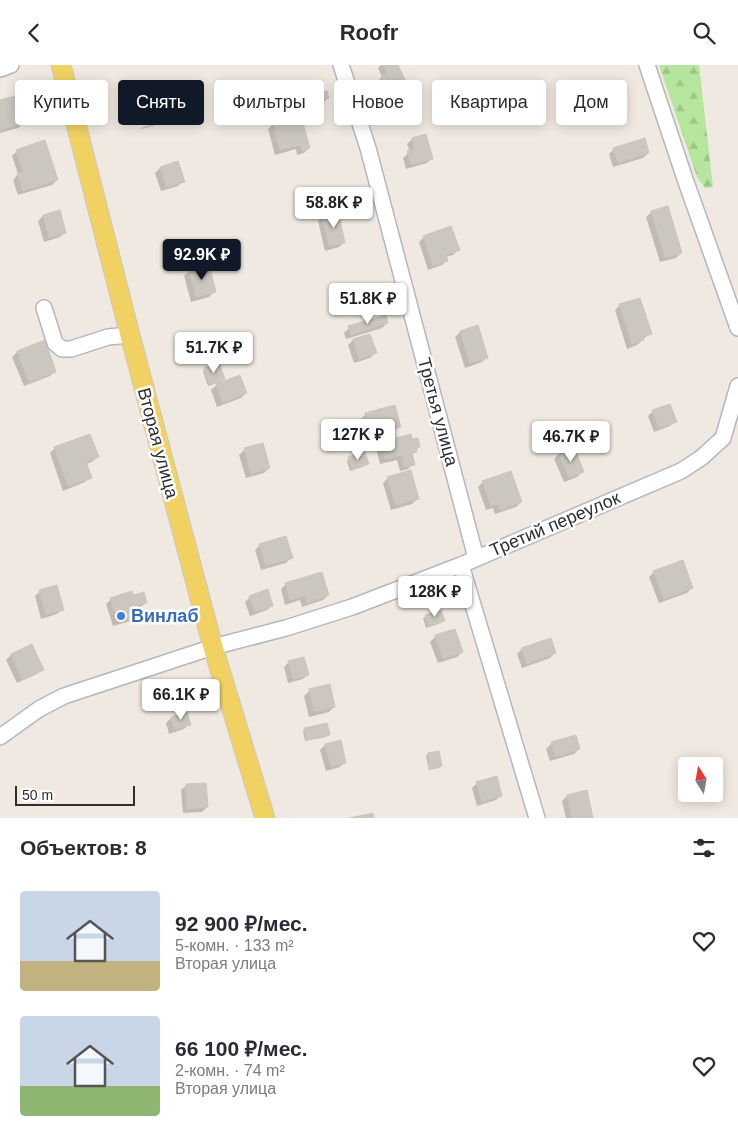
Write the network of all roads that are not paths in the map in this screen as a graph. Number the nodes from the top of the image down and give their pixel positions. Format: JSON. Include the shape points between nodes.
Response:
{"nodes":[{"id":1,"x":11,"y":65,"type":"edge"},
{"id":2,"x":61,"y":65,"type":"edge"},
{"id":3,"x":341,"y":65,"type":"edge"},
{"id":4,"x":647,"y":65,"type":"edge"},
{"id":5,"x":0,"y":69,"type":"edge"},
{"id":6,"x":44,"y":308,"type":"dead end"},
{"id":7,"x":738,"y":328,"type":"edge"},
{"id":8,"x":130,"y":335,"type":"junction"},
{"id":9,"x":738,"y":386,"type":"edge"},
{"id":10,"x":476,"y":558,"type":"junction"},
{"id":11,"x":461,"y":565,"type":"junction"},
{"id":12,"x":212,"y":647,"type":"junction"},
{"id":13,"x":0,"y":737,"type":"edge"},
{"id":14,"x":265,"y":818,"type":"edge"},
{"id":15,"x":537,"y":818,"type":"edge"}],
"edges":[{"from":1,"to":5,"type":"street"},
{"from":2,"to":8,"type":"main road","name":"Вторая улица"},
{"from":3,"to":10,"type":"street","name":"Третья улица","via":[[368,148]]},
{"from":4,"to":7,"type":"street"},
{"from":6,"to":8,"type":"street","via":[[56,343],[62,349]]},
{"from":8,"to":12,"type":"main road","name":"Вторая улица"},
{"from":9,"to":10,"type":"street","name":"Третий переулок","via":[[723,437],[682,471]]},
{"from":10,"to":11,"type":"street","name":"Третий переулок"},
{"from":11,"to":12,"type":"street","name":"Третий переулок","via":[[344,610]]},
{"from":11,"to":15,"type":"street"},
{"from":12,"to":13,"type":"street","name":"Третий переулок","via":[[64,696],[39,709]]},
{"from":12,"to":14,"type":"main road","name":"Вторая улица"}]}
